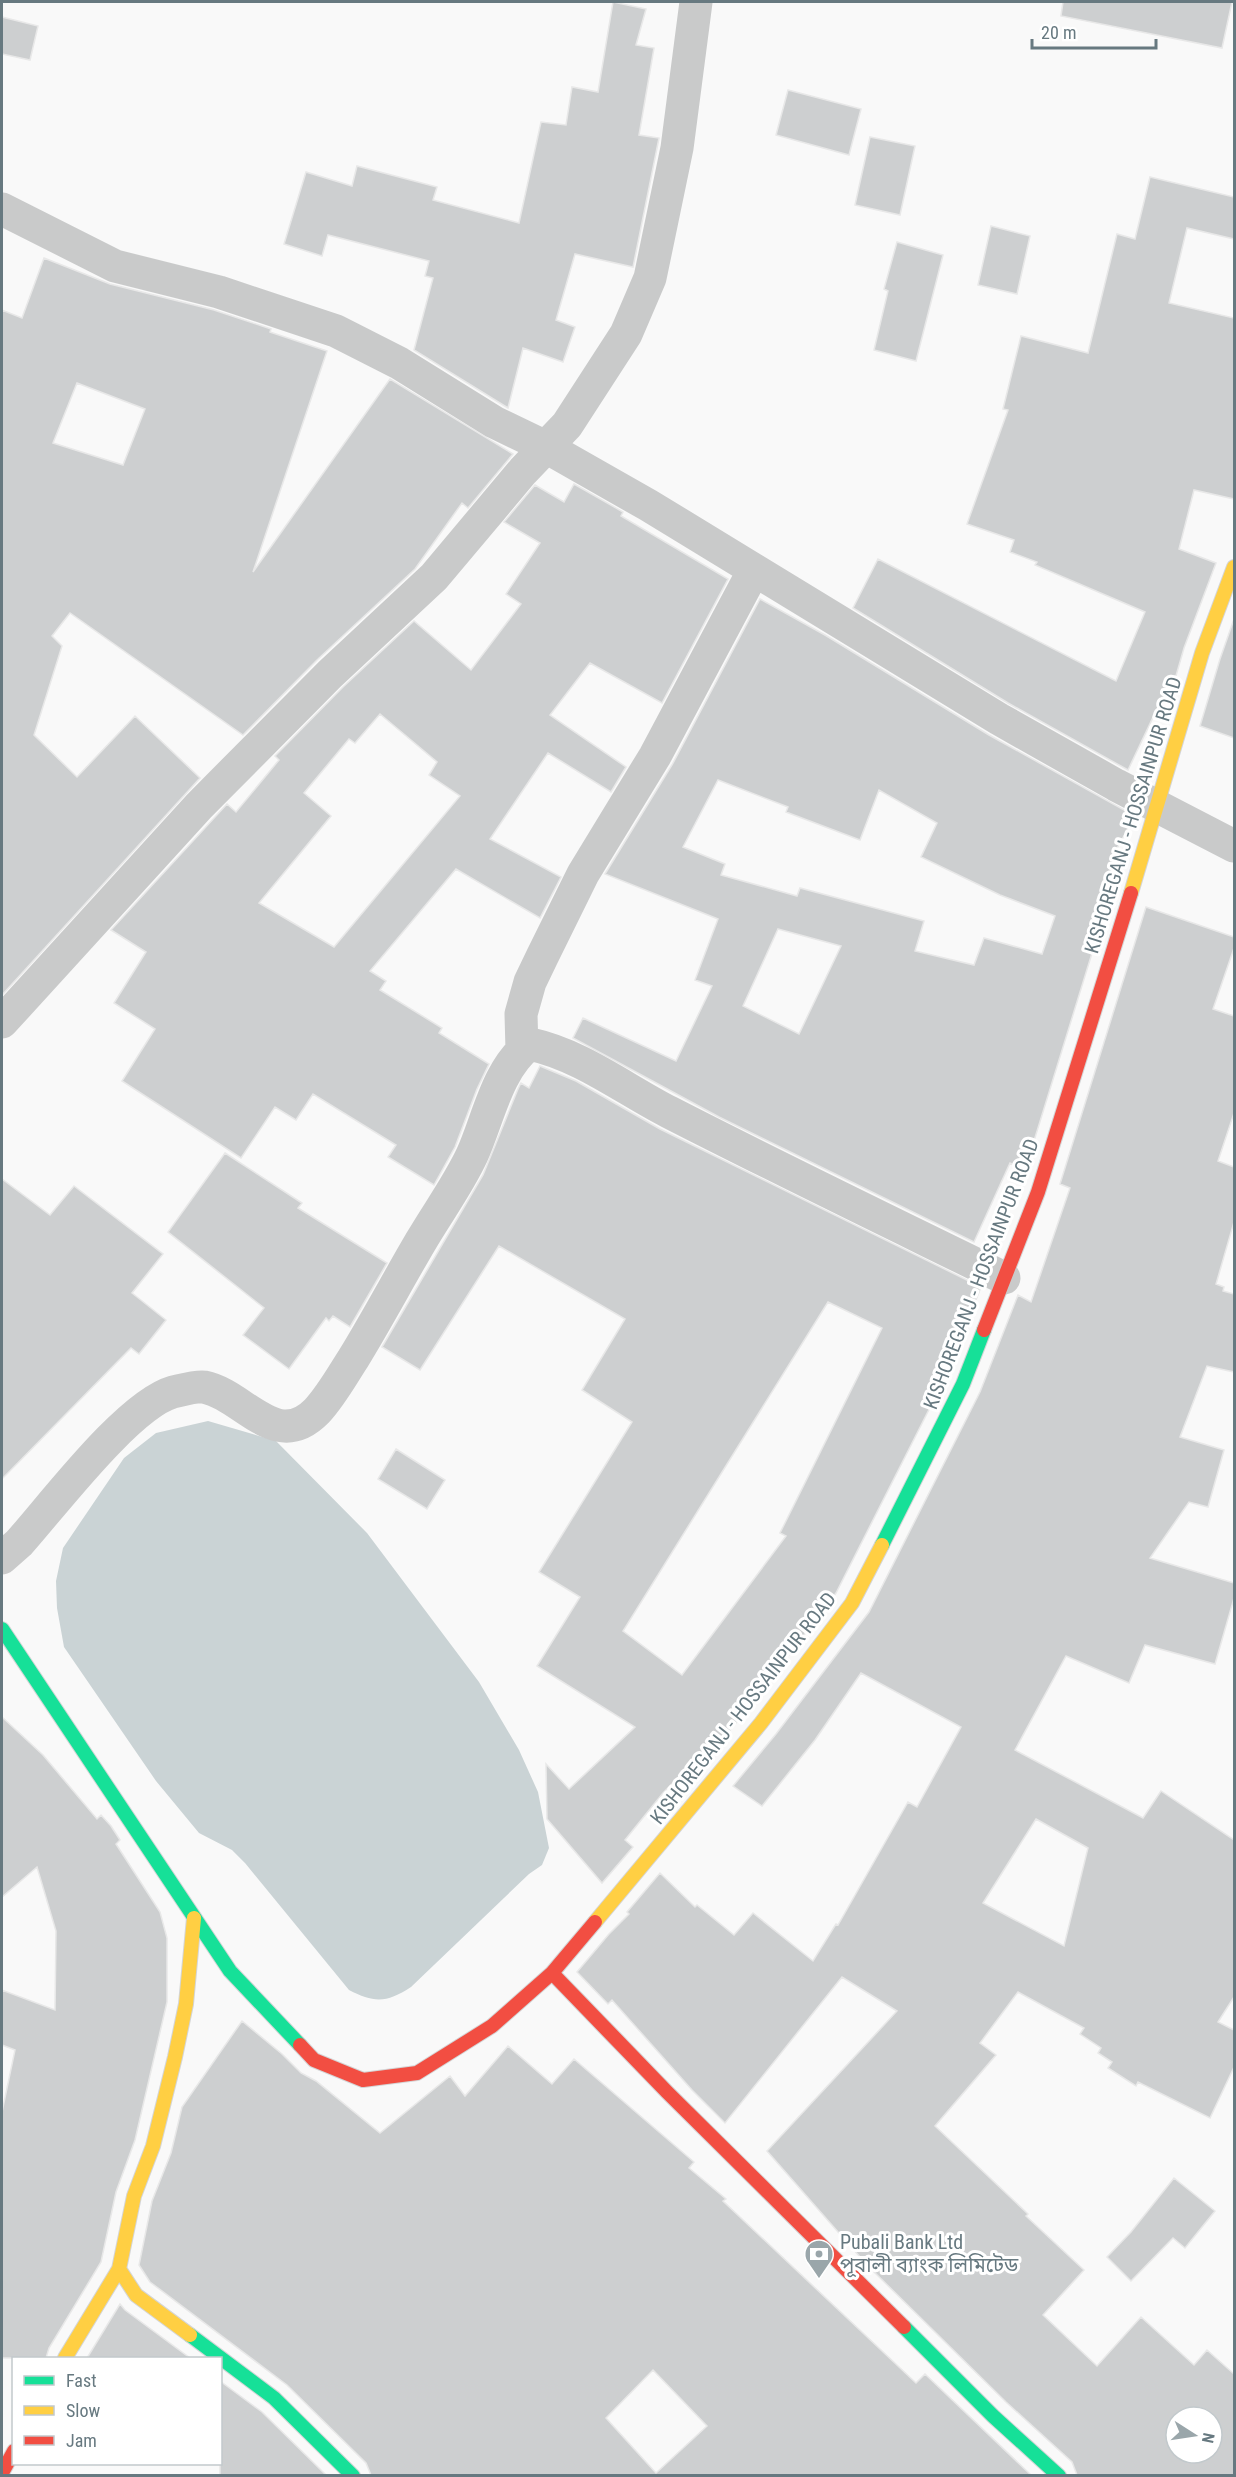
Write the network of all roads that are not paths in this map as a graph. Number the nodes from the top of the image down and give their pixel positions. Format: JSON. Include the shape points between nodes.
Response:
{"nodes":[{"id":1,"x":696,"y":2,"type":"edge"},
{"id":2,"x":2,"y":209,"type":"edge"},
{"id":3,"x":546,"y":447,"type":"junction"},
{"id":4,"x":1234,"y":567,"type":"edge"},
{"id":5,"x":754,"y":570,"type":"junction"},
{"id":6,"x":1158,"y":805,"type":"junction"},
{"id":7,"x":1234,"y":846,"type":"edge"},
{"id":8,"x":2,"y":1022,"type":"edge"},
{"id":9,"x":522,"y":1050,"type":"junction"},
{"id":10,"x":1005,"y":1278,"type":"junction"},
{"id":11,"x":2,"y":1558,"type":"edge"},
{"id":12,"x":2,"y":1629,"type":"edge"},
{"id":13,"x":194,"y":1918,"type":"junction"},
{"id":14,"x":552,"y":1972,"type":"junction"},
{"id":15,"x":119,"y":2269,"type":"junction"},
{"id":16,"x":66,"y":2357,"type":"edge"},
{"id":17,"x":219,"y":2357,"type":"edge"},
{"id":18,"x":222,"y":2359,"type":"edge"},
{"id":19,"x":12,"y":2455,"type":"edge"},
{"id":20,"x":2,"y":2473,"type":"edge"},
{"id":21,"x":353,"y":2475,"type":"edge"},
{"id":22,"x":1059,"y":2475,"type":"edge"}],
"edges":[{"from":1,"to":3,"type":"street","via":[[677,148],[650,278],[626,334],[567,425]]},
{"from":2,"to":3,"type":"street","via":[[115,266],[219,292],[336,331],[399,363],[494,422]]},
{"from":3,"to":5,"type":"street"},
{"from":3,"to":8,"type":"street","via":[[434,576],[199,806]]},
{"from":4,"to":6,"type":"main road","name":"KISHOREGANJ - HOSSAINPUR ROAD","via":[[1202,653]]},
{"from":5,"to":6,"type":"street","via":[[999,719]]},
{"from":5,"to":9,"type":"street","via":[[655,756],[583,874],[542,957],[521,1014]]},
{"from":6,"to":7,"type":"street"},
{"from":6,"to":10,"type":"main road","name":"KISHOREGANJ - HOSSAINPUR ROAD","via":[[1038,1192]]},
{"from":9,"to":10,"type":"street","via":[[530,1044],[576,1060],[667,1111]]},
{"from":9,"to":11,"type":"street","via":[[496,1092],[465,1168],[382,1312],[316,1412],[303,1423],[280,1425],[268,1423],[224,1394],[203,1386],[172,1392],[147,1405],[114,1435]]},
{"from":10,"to":14,"type":"main road","name":"KISHOREGANJ - HOSSAINPUR ROAD","via":[[963,1384],[852,1603],[761,1723]]},
{"from":12,"to":13,"type":"main road","name":"KISHOREGANJ - HOSSAINPUR ROAD"},
{"from":13,"to":14,"type":"main road","name":"KISHOREGANJ - HOSSAINPUR ROAD","via":[[230,1971],[315,2060],[363,2080],[417,2073],[492,2026]]},
{"from":13,"to":15,"type":"main road","via":[[180,2036],[153,2146],[134,2196]]},
{"from":14,"to":22,"type":"main road","via":[[993,2416]]},
{"from":15,"to":16,"type":"main road"},
{"from":15,"to":17,"type":"main road","via":[[136,2295]]},
{"from":18,"to":21,"type":"main road","via":[[274,2398]]},
{"from":19,"to":20,"type":"main road"}]}
